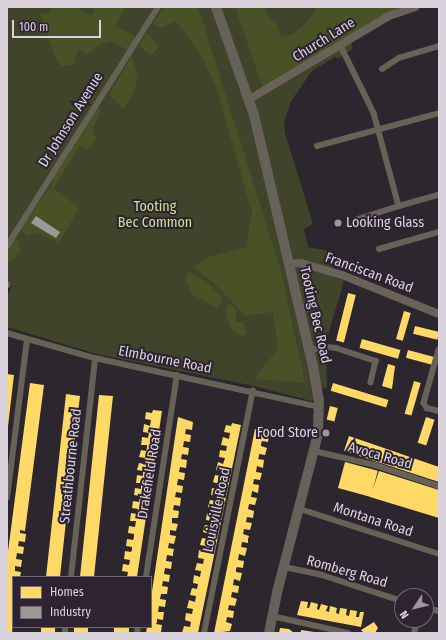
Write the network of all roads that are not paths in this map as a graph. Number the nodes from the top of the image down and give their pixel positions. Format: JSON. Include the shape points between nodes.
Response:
{"nodes":[{"id":1,"x":158,"y":7,"type":"edge"},
{"id":2,"x":216,"y":7,"type":"edge"},
{"id":3,"x":415,"y":7,"type":"edge"},
{"id":4,"x":341,"y":46,"type":"junction"},
{"id":5,"x":439,"y":46,"type":"edge"},
{"id":6,"x":382,"y":69,"type":"dead end"},
{"id":7,"x":248,"y":100,"type":"junction"},
{"id":8,"x":439,"y":113,"type":"edge"},
{"id":9,"x":378,"y":129,"type":"junction"},
{"id":10,"x":318,"y":146,"type":"dead end"},
{"id":11,"x":438,"y":194,"type":"dead end"},
{"id":12,"x":399,"y":206,"type":"junction"},
{"id":13,"x":358,"y":219,"type":"dead end"},
{"id":14,"x":439,"y":232,"type":"edge"},
{"id":15,"x":7,"y":246,"type":"edge"},
{"id":16,"x":379,"y":249,"type":"dead end"},
{"id":17,"x":289,"y":264,"type":"junction"},
{"id":18,"x":439,"y":314,"type":"edge"},
{"id":19,"x":7,"y":333,"type":"edge"},
{"id":20,"x":27,"y":340,"type":"junction"},
{"id":21,"x":309,"y":350,"type":"junction"},
{"id":22,"x":439,"y":353,"type":"edge"},
{"id":23,"x":96,"y":358,"type":"junction"},
{"id":24,"x":177,"y":375,"type":"junction"},
{"id":25,"x":371,"y":382,"type":"dead end"},
{"id":26,"x":253,"y":391,"type":"junction"},
{"id":27,"x":319,"y":406,"type":"junction"},
{"id":28,"x":439,"y":412,"type":"edge"},
{"id":29,"x":314,"y":451,"type":"junction"},
{"id":30,"x":439,"y":486,"type":"edge"},
{"id":31,"x":7,"y":498,"type":"edge"},
{"id":32,"x":300,"y":509,"type":"junction"},
{"id":33,"x":439,"y":554,"type":"edge"},
{"id":34,"x":285,"y":567,"type":"junction"},
{"id":35,"x":71,"y":576,"type":"edge"},
{"id":36,"x":146,"y":576,"type":"edge"},
{"id":37,"x":394,"y":598,"type":"edge"},
{"id":38,"x":272,"y":616,"type":"junction"},
{"id":39,"x":204,"y":633,"type":"edge"},
{"id":40,"x":270,"y":633,"type":"edge"},
{"id":41,"x":348,"y":633,"type":"edge"}],
"edges":[{"from":1,"to":15,"type":"street","name":"Dr Johnson Avenue"},
{"from":2,"to":7,"type":"highway","name":"Tooting Bec Road"},
{"from":3,"to":4,"type":"main road","name":"Church Lane","via":[[389,16]]},
{"from":4,"to":7,"type":"main road","name":"Church Lane"},
{"from":4,"to":9,"type":"street","via":[[368,97]]},
{"from":5,"to":6,"type":"street","via":[[400,58]]},
{"from":7,"to":17,"type":"highway","name":"Tooting Bec Road"},
{"from":8,"to":9,"type":"street"},
{"from":9,"to":10,"type":"street"},
{"from":9,"to":12,"type":"street"},
{"from":11,"to":12,"type":"street"},
{"from":12,"to":13,"type":"street"},
{"from":14,"to":16,"type":"street"},
{"from":17,"to":18,"type":"main road","name":"Franciscan Road","via":[[301,263],[342,275]]},
{"from":17,"to":21,"type":"highway","name":"Tooting Bec Road"},
{"from":19,"to":20,"type":"street","name":"Elmbourne Road"},
{"from":20,"to":23,"type":"street","name":"Elmbourne Road"},
{"from":20,"to":31,"type":"street"},
{"from":21,"to":25,"type":"street","via":[[336,348],[376,361]]},
{"from":21,"to":27,"type":"highway","name":"Tooting Bec Road"},
{"from":22,"to":28,"type":"street","via":[[424,403],[427,408]]},
{"from":23,"to":24,"type":"street","name":"Elmbourne Road"},
{"from":23,"to":35,"type":"street","name":"Streathbourne Road"},
{"from":24,"to":26,"type":"street","name":"Elmbourne Road"},
{"from":24,"to":36,"type":"street","name":"Drakefield Road"},
{"from":26,"to":27,"type":"street","name":"Elmbourne Road"},
{"from":26,"to":39,"type":"street","name":"Louisville Road"},
{"from":27,"to":29,"type":"highway","name":"Tooting Bec Road","via":[[318,434]]},
{"from":29,"to":30,"type":"street","name":"Avoca Road","via":[[375,465]]},
{"from":29,"to":32,"type":"highway","name":"Tooting Bec Road"},
{"from":32,"to":33,"type":"street","name":"Montana Road"},
{"from":32,"to":34,"type":"highway","name":"Tooting Bec Road"},
{"from":34,"to":37,"type":"street","name":"Romberg Road","via":[[322,575]]},
{"from":34,"to":38,"type":"highway","name":"Tooting Bec Road"},
{"from":38,"to":40,"type":"highway","name":"Tooting Bec Road"},
{"from":38,"to":41,"type":"street"}]}
